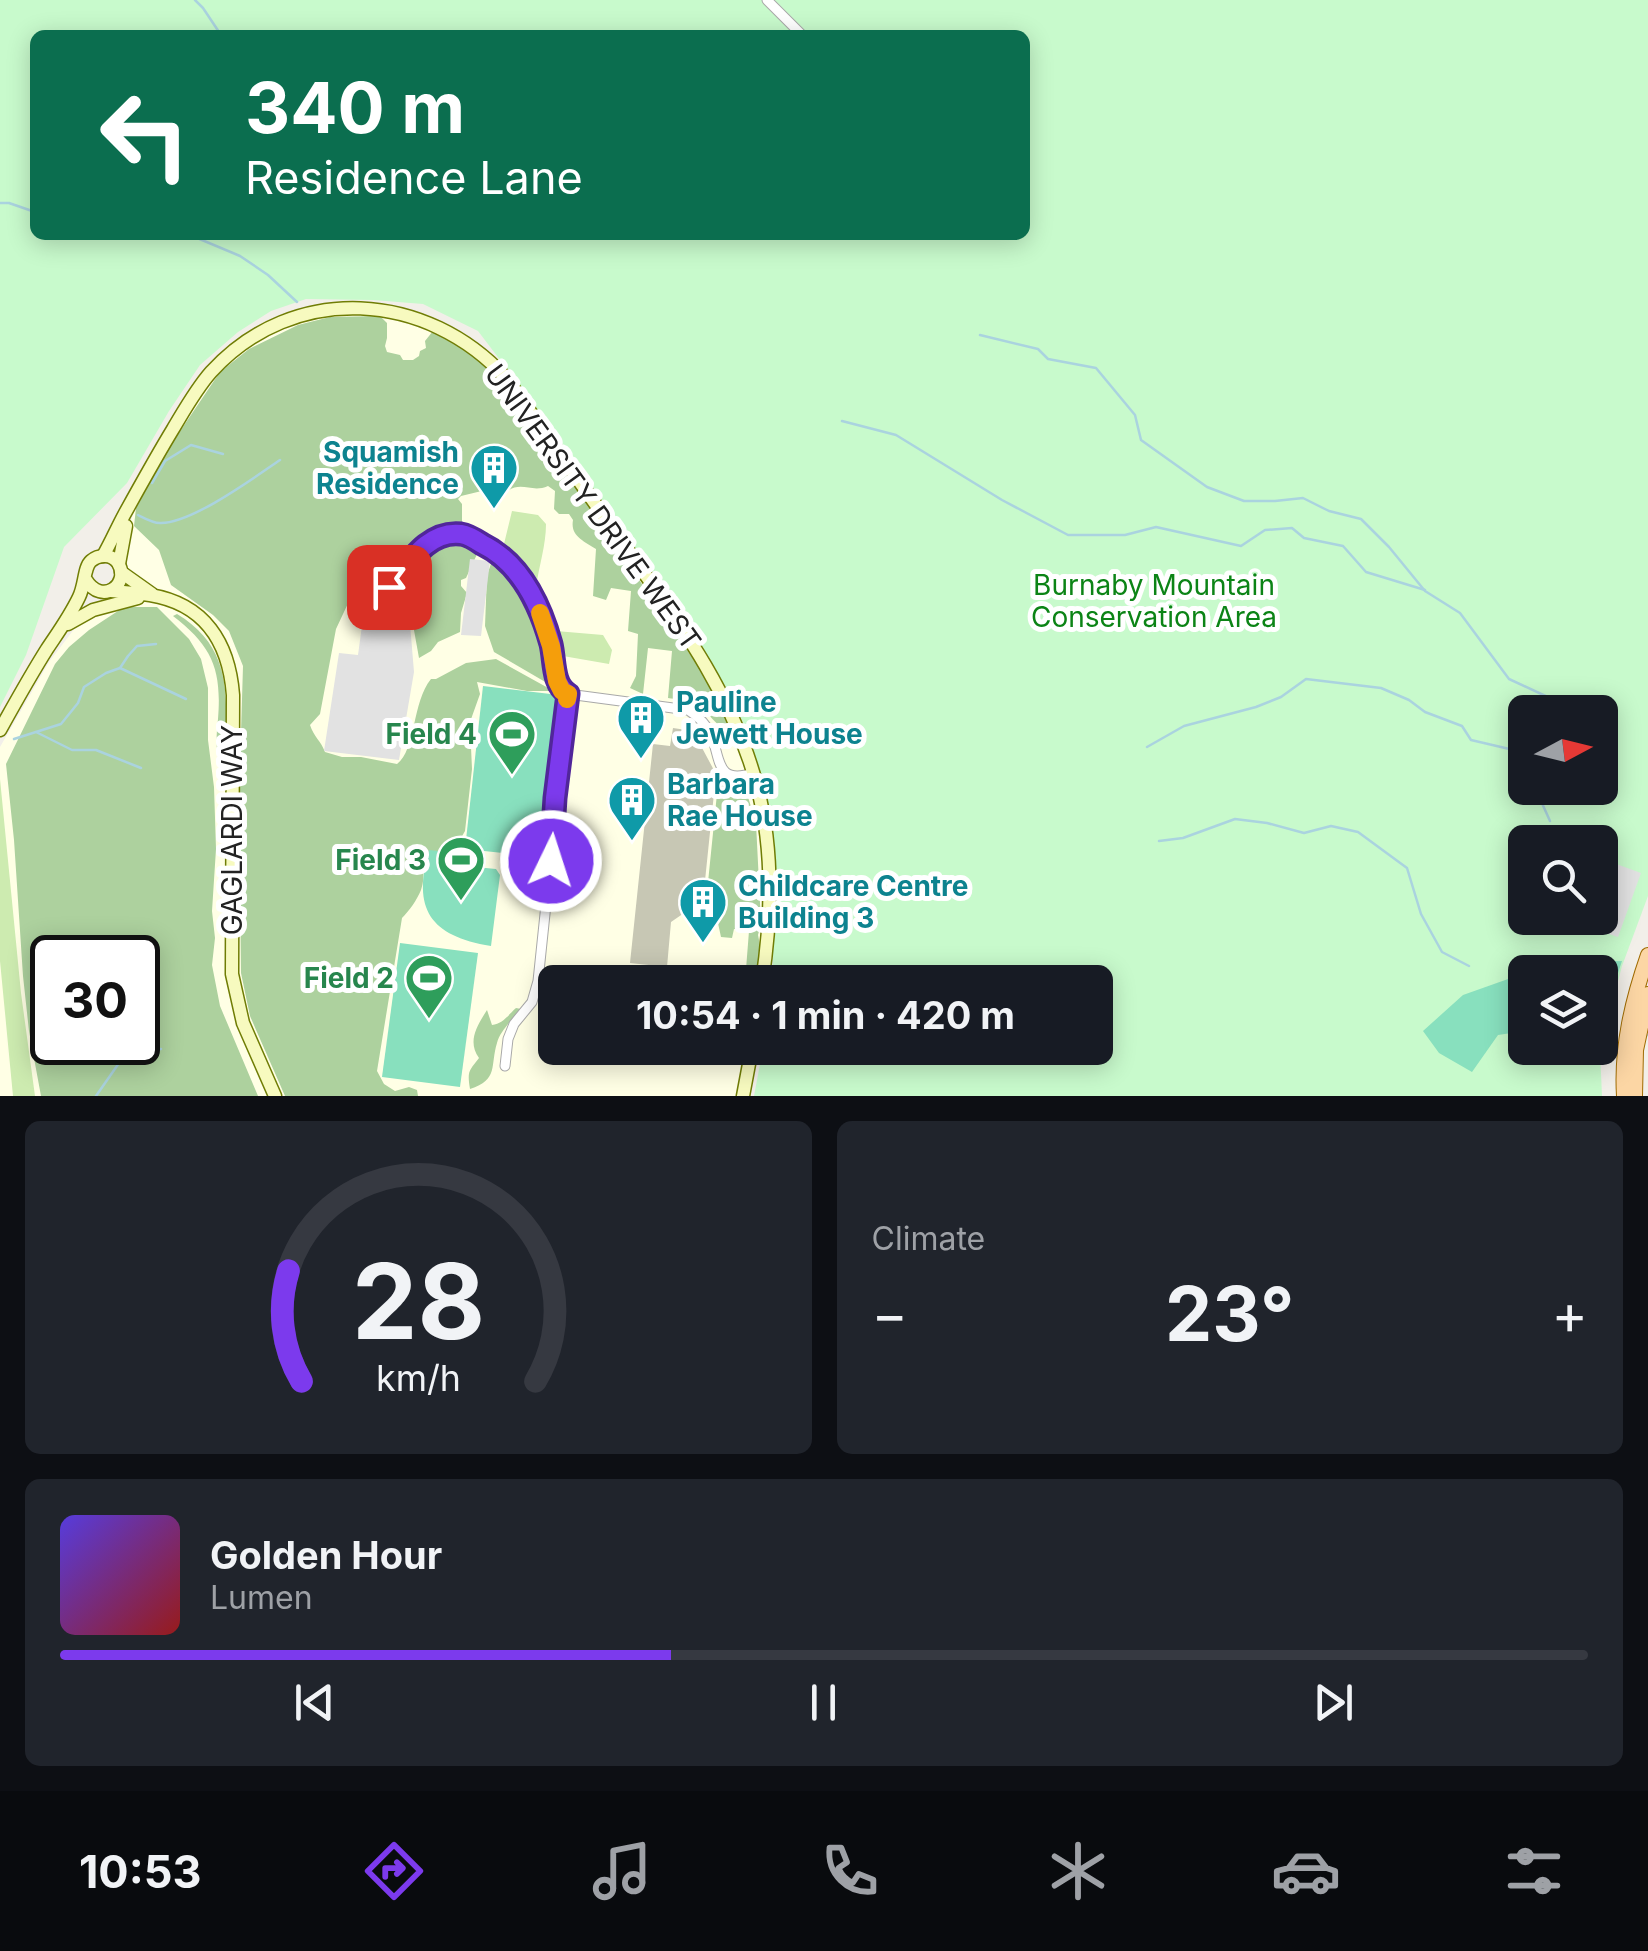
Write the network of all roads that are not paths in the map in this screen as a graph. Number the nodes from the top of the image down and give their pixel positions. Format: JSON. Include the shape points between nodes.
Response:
{"nodes":[{"id":1,"x":767,"y":0,"type":"edge"},
{"id":2,"x":797,"y":30,"type":"edge"},
{"id":3,"x":132,"y":504,"type":"junction"},
{"id":4,"x":103,"y":556,"type":"junction"},
{"id":5,"x":120,"y":568,"type":"junction"},
{"id":6,"x":86,"y":580,"type":"junction"},
{"id":7,"x":108,"y":592,"type":"junction"},
{"id":8,"x":154,"y":596,"type":"junction"},
{"id":9,"x":72,"y":614,"type":"junction"},
{"id":10,"x":383,"y":615,"type":"dead end"},
{"id":11,"x":62,"y":628,"type":"junction"},
{"id":12,"x":568,"y":694,"type":"junction"},
{"id":13,"x":0,"y":730,"type":"edge"},
{"id":14,"x":753,"y":772,"type":"junction"},
{"id":15,"x":1648,"y":955,"type":"edge"},
{"id":16,"x":765,"y":965,"type":"edge"},
{"id":17,"x":1648,"y":994,"type":"edge"},
{"id":18,"x":748,"y":1065,"type":"edge"},
{"id":19,"x":505,"y":1066,"type":"dead end"},
{"id":20,"x":275,"y":1096,"type":"edge"},
{"id":21,"x":742,"y":1096,"type":"edge"},
{"id":22,"x":1624,"y":1096,"type":"edge"},
{"id":23,"x":1635,"y":1096,"type":"edge"}],
"edges":[{"from":1,"to":2,"type":"street"},
{"from":3,"to":4,"type":"street","name":"UNIVERSITY DRIVE WEST"},
{"from":3,"to":5,"type":"street","name":"UNIVERSITY DRIVE WEST"},
{"from":3,"to":14,"type":"street","name":"UNIVERSITY DRIVE WEST","via":[[196,391],[255,336],[296,317],[351,308],[398,312],[440,326],[507,379],[679,622],[724,700]]},
{"from":4,"to":5,"type":"street"},
{"from":4,"to":6,"type":"street","via":[[88,564]]},
{"from":5,"to":7,"type":"street","via":[[119,583]]},
{"from":5,"to":8,"type":"street","name":"GAGLARDI WAY"},
{"from":6,"to":7,"type":"street"},
{"from":6,"to":9,"type":"street"},
{"from":7,"to":8,"type":"street","name":"GAGLARDI WAY"},
{"from":7,"to":9,"type":"street"},
{"from":8,"to":11,"type":"street","via":[[93,610]]},
{"from":8,"to":20,"type":"street","name":"GAGLARDI WAY","via":[[200,618],[230,666],[232,974],[243,1023]]},
{"from":9,"to":11,"type":"street"},
{"from":10,"to":12,"type":"street","via":[[389,587],[427,542],[467,536],[518,572],[546,627],[557,681]]},
{"from":11,"to":13,"type":"street"},
{"from":12,"to":14,"type":"street","via":[[688,710],[710,730],[724,770],[734,776]]},
{"from":12,"to":19,"type":"street","via":[[538,982],[508,1039]]},
{"from":14,"to":16,"type":"street","name":"UNIVERSITY DRIVE WEST","via":[[770,867]]},
{"from":15,"to":22,"type":"main road","via":[[1627,1030]]},
{"from":17,"to":23,"type":"main road"},
{"from":18,"to":21,"type":"street"}]}
